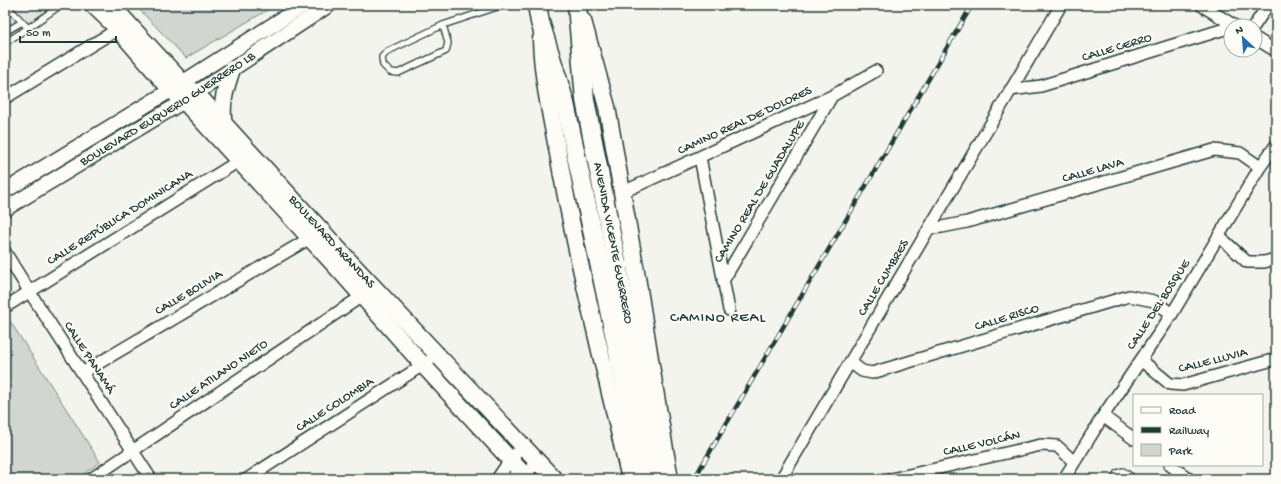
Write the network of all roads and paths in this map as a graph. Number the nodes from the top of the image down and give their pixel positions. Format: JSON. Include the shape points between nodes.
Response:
{"nodes":[{"id":1,"x":6,"y":5,"type":"edge"},
{"id":2,"x":61,"y":5,"type":"edge"},
{"id":3,"x":94,"y":5,"type":"edge"},
{"id":4,"x":111,"y":5,"type":"edge"},
{"id":5,"x":304,"y":5,"type":"edge"},
{"id":6,"x":329,"y":5,"type":"edge"},
{"id":7,"x":503,"y":5,"type":"edge"},
{"id":8,"x":578,"y":5,"type":"edge"},
{"id":9,"x":1061,"y":5,"type":"edge"},
{"id":10,"x":1201,"y":5,"type":"edge"},
{"id":11,"x":1268,"y":5,"type":"edge"},
{"id":12,"x":539,"y":13,"type":"edge"},
{"id":13,"x":1259,"y":18,"type":"edge"},
{"id":14,"x":1223,"y":19,"type":"edge"},
{"id":15,"x":22,"y":22,"type":"junction"},
{"id":16,"x":443,"y":24,"type":"junction"},
{"id":17,"x":28,"y":28,"type":"junction"},
{"id":18,"x":118,"y":29,"type":"junction"},
{"id":19,"x":1223,"y":29,"type":"edge"},
{"id":20,"x":5,"y":32,"type":"edge"},
{"id":21,"x":5,"y":43,"type":"edge"},
{"id":22,"x":1263,"y":43,"type":"edge"},
{"id":23,"x":1276,"y":51,"type":"edge"},
{"id":24,"x":232,"y":69,"type":"junction"},
{"id":25,"x":876,"y":71,"type":"dead end"},
{"id":26,"x":177,"y":86,"type":"junction"},
{"id":27,"x":1010,"y":90,"type":"junction"},
{"id":28,"x":832,"y":96,"type":"junction"},
{"id":29,"x":190,"y":97,"type":"junction"},
{"id":30,"x":5,"y":98,"type":"edge"},
{"id":31,"x":224,"y":124,"type":"junction"},
{"id":32,"x":1276,"y":145,"type":"edge"},
{"id":33,"x":700,"y":157,"type":"junction"},
{"id":34,"x":244,"y":158,"type":"junction"},
{"id":35,"x":1260,"y":167,"type":"junction"},
{"id":36,"x":5,"y":191,"type":"edge"},
{"id":37,"x":623,"y":192,"type":"junction"},
{"id":38,"x":5,"y":209,"type":"edge"},
{"id":39,"x":930,"y":228,"type":"junction"},
{"id":40,"x":1219,"y":236,"type":"junction"},
{"id":41,"x":310,"y":238,"type":"junction"},
{"id":42,"x":5,"y":252,"type":"edge"},
{"id":43,"x":1276,"y":259,"type":"edge"},
{"id":44,"x":723,"y":281,"type":"junction"},
{"id":45,"x":29,"y":291,"type":"junction"},
{"id":46,"x":362,"y":296,"type":"junction"},
{"id":47,"x":5,"y":307,"type":"edge"},
{"id":48,"x":729,"y":310,"type":"dead end"},
{"id":49,"x":1172,"y":314,"type":"junction"},
{"id":50,"x":438,"y":355,"type":"junction"},
{"id":51,"x":1276,"y":359,"type":"edge"},
{"id":52,"x":1141,"y":360,"type":"junction"},
{"id":53,"x":850,"y":362,"type":"junction"},
{"id":54,"x":423,"y":365,"type":"junction"},
{"id":55,"x":82,"y":373,"type":"junction"},
{"id":56,"x":1103,"y":416,"type":"junction"},
{"id":57,"x":1133,"y":438,"type":"edge"},
{"id":58,"x":523,"y":446,"type":"junction"},
{"id":59,"x":132,"y":450,"type":"junction"},
{"id":60,"x":510,"y":460,"type":"junction"},
{"id":61,"x":1074,"y":462,"type":"junction"},
{"id":62,"x":539,"y":463,"type":"junction"},
{"id":63,"x":1171,"y":466,"type":"edge"},
{"id":64,"x":520,"y":477,"type":"edge"},
{"id":65,"x":91,"y":479,"type":"edge"},
{"id":66,"x":151,"y":479,"type":"edge"},
{"id":67,"x":247,"y":479,"type":"edge"},
{"id":68,"x":497,"y":479,"type":"edge"},
{"id":69,"x":554,"y":479,"type":"edge"},
{"id":70,"x":630,"y":479,"type":"edge"},
{"id":71,"x":645,"y":479,"type":"edge"},
{"id":72,"x":659,"y":479,"type":"edge"},
{"id":73,"x":670,"y":479,"type":"edge"},
{"id":74,"x":781,"y":479,"type":"edge"},
{"id":75,"x":891,"y":479,"type":"edge"},
{"id":76,"x":1064,"y":479,"type":"edge"},
{"id":77,"x":1113,"y":479,"type":"edge"},
{"id":78,"x":1134,"y":479,"type":"edge"},
{"id":79,"x":1189,"y":479,"type":"edge"}],
"edges":[{"from":1,"to":15,"type":"lane"},
{"from":2,"to":17,"type":"lane"},
{"from":3,"to":18,"type":"main road","name":"BOULEVARD ARANDAS"},
{"from":4,"to":26,"type":"main road","name":"BOULEVARD ARANDAS"},
{"from":5,"to":26,"type":"street","name":"BOULEVARD EUQUERIO GUERRERO LB"},
{"from":6,"to":24,"type":"street","name":"BOULEVARD EUQUERIO GUERRERO LB"},
{"from":7,"to":16,"type":"lane"},
{"from":8,"to":37,"type":"main road","via":[[607,107]]},
{"from":8,"to":72,"type":"main road","name":"AVENIDA VICENTE GUERRERO","via":[[585,100]]},
{"from":9,"to":27,"type":"street","name":"CALLE CUMBRES"},
{"from":10,"to":14,"type":"street"},
{"from":11,"to":13,"type":"street"},
{"from":12,"to":70,"type":"main road","via":[[541,54],[567,202]]},
{"from":12,"to":71,"type":"main road","name":"AVENIDA VICENTE GUERRERO","via":[[565,103]]},
{"from":15,"to":17,"type":"lane"},
{"from":15,"to":20,"type":"lane"},
{"from":16,"to":16,"type":"lane","via":[[388,51],[382,58],[383,65],[390,72],[398,73],[446,51],[448,43]]},
{"from":17,"to":21,"type":"lane"},
{"from":18,"to":26,"type":"main road","name":"BOULEVARD ARANDAS"},
{"from":18,"to":30,"type":"street"},
{"from":19,"to":27,"type":"street","name":"CALLE CERRO","via":[[1041,86]]},
{"from":22,"to":23,"type":"street"},
{"from":24,"to":29,"type":"street","name":"BOULEVARD EUQUERIO GUERRERO LB"},
{"from":24,"to":31,"type":"main road","via":[[224,95]]},
{"from":25,"to":28,"type":"street","name":"CAMINO REAL DE DOLORES"},
{"from":26,"to":29,"type":"main road","name":"BOULEVARD ARANDAS"},
{"from":26,"to":36,"type":"street","name":"BOULEVARD EUQUERIO GUERRERO LB"},
{"from":27,"to":39,"type":"street","name":"CALLE CUMBRES"},
{"from":28,"to":33,"type":"street","name":"CAMINO REAL DE DOLORES"},
{"from":28,"to":44,"type":"street","name":"CAMINO REAL DE GUADALUPE"},
{"from":29,"to":31,"type":"main road","name":"BOULEVARD ARANDAS"},
{"from":29,"to":34,"type":"main road","name":"BOULEVARD ARANDAS"},
{"from":29,"to":38,"type":"street","name":"BOULEVARD EUQUERIO GUERRERO LB"},
{"from":31,"to":34,"type":"main road","name":"BOULEVARD ARANDAS"},
{"from":32,"to":35,"type":"street","name":"CALLE DEL BOSQUE"},
{"from":33,"to":37,"type":"street","name":"CAMINO REAL DE DOLORES"},
{"from":33,"to":44,"type":"street","name":"CAMINO REAL DE GUADALUPE"},
{"from":34,"to":41,"type":"main road","name":"BOULEVARD ARANDAS"},
{"from":34,"to":45,"type":"street","name":"CALLE REPÚBLICA DOMINICANA"},
{"from":34,"to":50,"type":"main road","name":"BOULEVARD ARANDAS"},
{"from":35,"to":39,"type":"street","name":"CALLE LAVA","via":[[1240,153],[1214,150],[967,222]]},
{"from":35,"to":40,"type":"street","name":"CALLE DEL BOSQUE"},
{"from":37,"to":73,"type":"main road"},
{"from":39,"to":53,"type":"street","name":"CALLE CUMBRES"},
{"from":40,"to":43,"type":"street","via":[[1247,262]]},
{"from":40,"to":49,"type":"street","name":"CALLE DEL BOSQUE"},
{"from":41,"to":46,"type":"main road","name":"BOULEVARD ARANDAS"},
{"from":41,"to":55,"type":"street","name":"CALLE BOLIVIA"},
{"from":42,"to":45,"type":"street","name":"CALLE PANAMÁ"},
{"from":44,"to":48,"type":"street","name":"CAMINO REAL DE GUADALUPE"},
{"from":45,"to":47,"type":"street","name":"CALLE REPÚBLICA DOMINICANA"},
{"from":45,"to":55,"type":"street","name":"CALLE PANAMÁ"},
{"from":46,"to":54,"type":"main road","name":"BOULEVARD ARANDAS"},
{"from":46,"to":59,"type":"street","name":"CALLE ATILANO NIETO"},
{"from":49,"to":52,"type":"street","name":"CALLE DEL BOSQUE"},
{"from":49,"to":53,"type":"street","name":"CALLE RISCO","via":[[1154,301],[1129,296],[872,373],[862,371]]},
{"from":50,"to":54,"type":"street","name":"CALLE COLOMBIA"},
{"from":50,"to":58,"type":"main road","name":"BOULEVARD ARANDAS"},
{"from":51,"to":52,"type":"street","name":"CALLE LLUVIA","via":[[1184,385],[1170,384]]},
{"from":52,"to":56,"type":"street","name":"CALLE DEL BOSQUE"},
{"from":53,"to":74,"type":"street","name":"CALLE CUMBRES"},
{"from":54,"to":60,"type":"main road","name":"BOULEVARD ARANDAS"},
{"from":54,"to":67,"type":"street","name":"CALLE COLOMBIA"},
{"from":55,"to":59,"type":"street","name":"CALLE PANAMÁ"},
{"from":56,"to":57,"type":"street"},
{"from":56,"to":61,"type":"street","name":"CALLE DEL BOSQUE"},
{"from":58,"to":60,"type":"street"},
{"from":58,"to":62,"type":"main road","name":"BOULEVARD ARANDAS"},
{"from":59,"to":65,"type":"street","name":"CALLE ATILANO NIETO"},
{"from":59,"to":66,"type":"street","name":"CALLE PANAMÁ"},
{"from":60,"to":64,"type":"main road","name":"BOULEVARD ARANDAS"},
{"from":60,"to":68,"type":"street"},
{"from":61,"to":75,"type":"street","name":"CALLE VOLCÁN","via":[[1057,446],[1041,445]]},
{"from":61,"to":76,"type":"street","name":"CALLE DEL BOSQUE"},
{"from":62,"to":64,"type":"street"},
{"from":62,"to":69,"type":"main road","name":"BOULEVARD ARANDAS"},
{"from":63,"to":79,"type":"street"},
{"from":77,"to":78,"type":"lane","via":[[1122,471]]}]}
